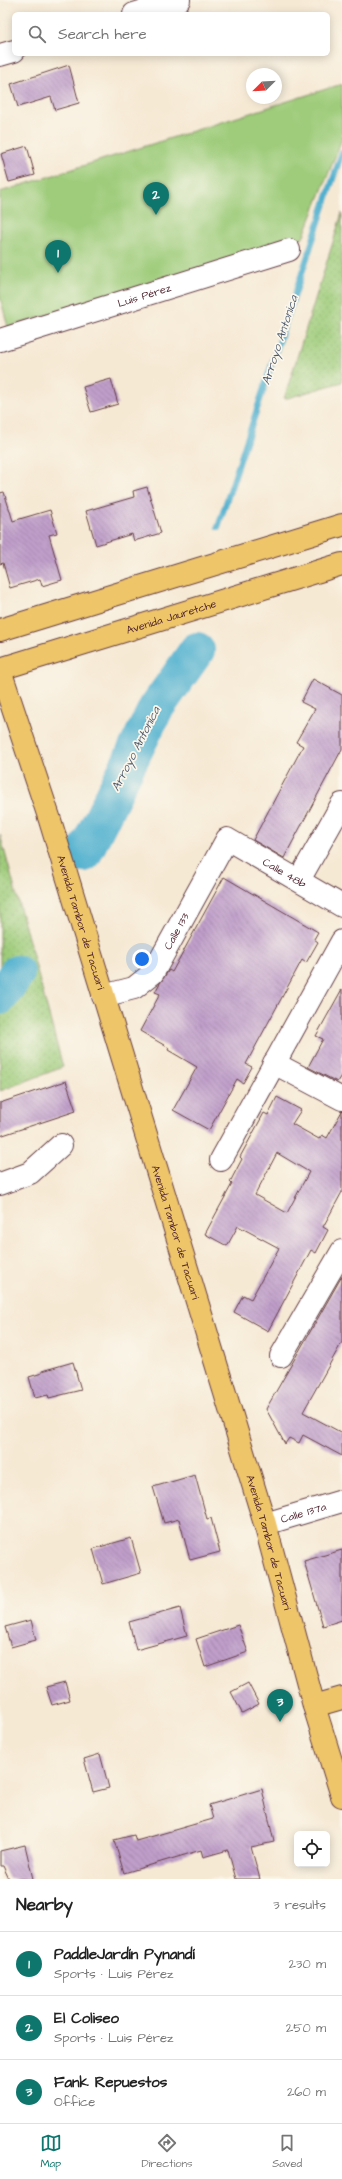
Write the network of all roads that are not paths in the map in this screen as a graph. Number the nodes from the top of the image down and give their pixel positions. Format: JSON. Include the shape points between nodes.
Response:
{"nodes":[{"id":1,"x":179,"y":0,"type":"edge"},
{"id":2,"x":140,"y":12,"type":"edge"},
{"id":3,"x":12,"y":52,"type":"edge"},
{"id":4,"x":0,"y":55,"type":"edge"},
{"id":5,"x":290,"y":250,"type":"dead end"},
{"id":6,"x":0,"y":340,"type":"edge"},
{"id":7,"x":342,"y":525,"type":"edge"},
{"id":8,"x":342,"y":564,"type":"edge"},
{"id":9,"x":0,"y":630,"type":"edge"},
{"id":10,"x":0,"y":670,"type":"edge"},
{"id":11,"x":342,"y":804,"type":"edge"},
{"id":12,"x":227,"y":839,"type":"joint"},
{"id":13,"x":299,"y":880,"type":"junction"},
{"id":14,"x":342,"y":906,"type":"edge"},
{"id":15,"x":342,"y":941,"type":"edge"},
{"id":16,"x":103,"y":996,"type":"junction"},
{"id":17,"x":274,"y":1063,"type":"junction"},
{"id":18,"x":342,"y":1099,"type":"edge"},
{"id":19,"x":61,"y":1145,"type":"dead end"},
{"id":20,"x":221,"y":1160,"type":"dead end"},
{"id":21,"x":0,"y":1184,"type":"edge"},
{"id":22,"x":342,"y":1251,"type":"edge"},
{"id":23,"x":281,"y":1356,"type":"dead end"},
{"id":24,"x":342,"y":1501,"type":"edge"},
{"id":25,"x":265,"y":1524,"type":"junction"},
{"id":26,"x":342,"y":1698,"type":"edge"},
{"id":27,"x":314,"y":1706,"type":"junction"},
{"id":28,"x":342,"y":1796,"type":"edge"}],
"edges":[{"from":1,"to":2,"type":"street"},
{"from":3,"to":4,"type":"street"},
{"from":5,"to":6,"type":"street","name":"Luis Pérez"},
{"from":7,"to":9,"type":"main road"},
{"from":8,"to":10,"type":"main road","name":"Avenida Jauretche"},
{"from":10,"to":16,"type":"main road","name":"Avenida Tambor de Tacuarí","via":[[49,817]]},
{"from":11,"to":13,"type":"street"},
{"from":12,"to":13,"type":"street","name":"Calle 48b"},
{"from":12,"to":16,"type":"street","name":"Calle 133","via":[[153,973],[134,988]]},
{"from":13,"to":14,"type":"street","name":"Calle 48b"},
{"from":15,"to":17,"type":"street"},
{"from":16,"to":25,"type":"main road","name":"Avenida Tambor de Tacuarí"},
{"from":17,"to":18,"type":"street"},
{"from":17,"to":20,"type":"street"},
{"from":19,"to":21,"type":"street","via":[[30,1173]]},
{"from":22,"to":23,"type":"street"},
{"from":24,"to":25,"type":"street","name":"Calle 137a"},
{"from":25,"to":27,"type":"main road","name":"Avenida Tambor de Tacuarí"},
{"from":26,"to":27,"type":"main road"},
{"from":27,"to":28,"type":"main road","name":"Avenida Tambor de Tacuarí"}]}
